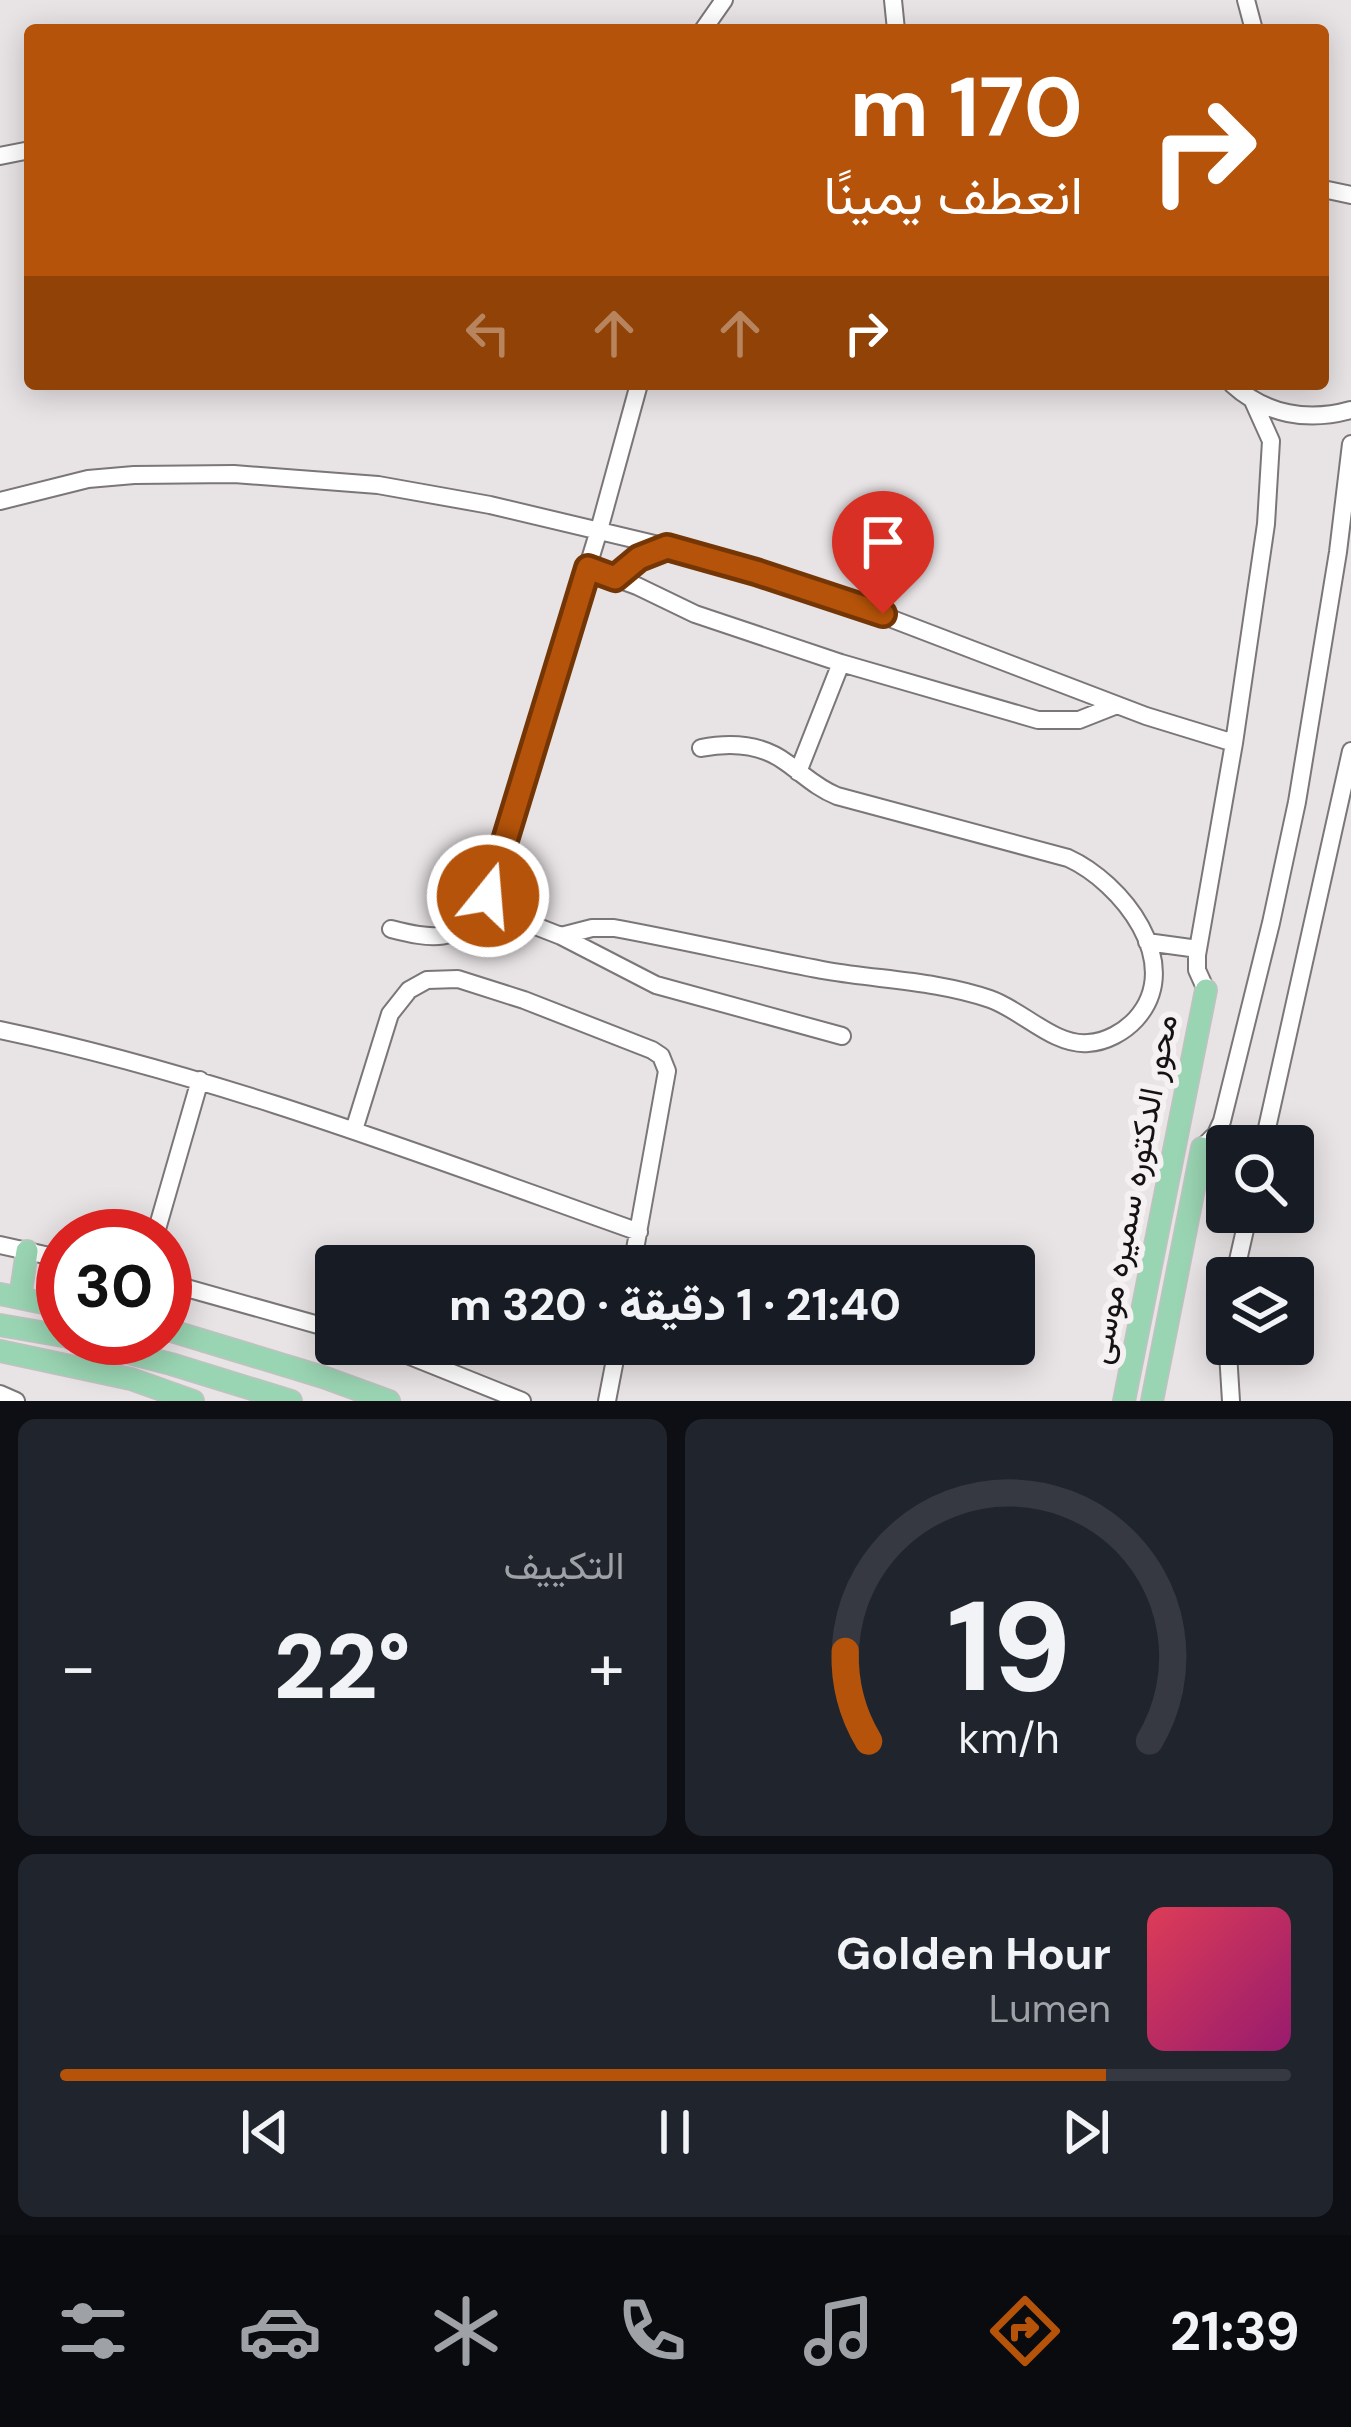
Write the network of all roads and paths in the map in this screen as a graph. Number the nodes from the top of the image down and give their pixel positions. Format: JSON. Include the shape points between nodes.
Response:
{"nodes":[{"id":1,"x":637,"y":390,"type":"edge"},
{"id":2,"x":1240,"y":390,"type":"edge"},
{"id":3,"x":1253,"y":400,"type":"junction"},
{"id":4,"x":1351,"y":410,"type":"edge"},
{"id":5,"x":1351,"y":444,"type":"edge"},
{"id":6,"x":0,"y":500,"type":"edge"},
{"id":7,"x":599,"y":530,"type":"junction"},
{"id":8,"x":667,"y":547,"type":"junction"},
{"id":9,"x":588,"y":568,"type":"junction"},
{"id":10,"x":615,"y":578,"type":"junction"},
{"id":11,"x":841,"y":663,"type":"junction"},
{"id":12,"x":1117,"y":705,"type":"junction"},
{"id":13,"x":1234,"y":743,"type":"junction"},
{"id":14,"x":701,"y":748,"type":"dead end"},
{"id":15,"x":1351,"y":751,"type":"edge"},
{"id":16,"x":798,"y":772,"type":"junction"},
{"id":17,"x":484,"y":906,"type":"junction"},
{"id":18,"x":391,"y":929,"type":"dead end"},
{"id":19,"x":561,"y":936,"type":"junction"},
{"id":20,"x":1147,"y":942,"type":"junction"},
{"id":21,"x":1198,"y":949,"type":"junction"},
{"id":22,"x":1206,"y":989,"type":"joint"},
{"id":23,"x":0,"y":1030,"type":"edge"},
{"id":24,"x":842,"y":1036,"type":"dead end"},
{"id":25,"x":200,"y":1080,"type":"junction"},
{"id":26,"x":1268,"y":1125,"type":"edge"},
{"id":27,"x":354,"y":1130,"type":"junction"},
{"id":28,"x":1202,"y":1148,"type":"joint"},
{"id":29,"x":162,"y":1209,"type":"edge"},
{"id":30,"x":639,"y":1232,"type":"junction"},
{"id":31,"x":0,"y":1245,"type":"edge"},
{"id":32,"x":636,"y":1245,"type":"edge"},
{"id":33,"x":27,"y":1251,"type":"junction"},
{"id":34,"x":36,"y":1253,"type":"edge"},
{"id":35,"x":192,"y":1290,"type":"edge"},
{"id":36,"x":10,"y":1296,"type":"edge"},
{"id":37,"x":315,"y":1324,"type":"edge"},
{"id":38,"x":0,"y":1325,"type":"edge"},
{"id":39,"x":36,"y":1332,"type":"edge"},
{"id":40,"x":192,"y":1337,"type":"edge"},
{"id":41,"x":0,"y":1351,"type":"edge"},
{"id":42,"x":174,"y":1365,"type":"edge"},
{"id":43,"x":432,"y":1365,"type":"edge"},
{"id":44,"x":614,"y":1365,"type":"edge"},
{"id":45,"x":1229,"y":1365,"type":"edge"},
{"id":46,"x":0,"y":1394,"type":"edge"},
{"id":47,"x":16,"y":1401,"type":"edge"},
{"id":48,"x":193,"y":1401,"type":"edge"},
{"id":49,"x":291,"y":1401,"type":"edge"},
{"id":50,"x":389,"y":1401,"type":"edge"},
{"id":51,"x":522,"y":1401,"type":"edge"},
{"id":52,"x":607,"y":1401,"type":"edge"},
{"id":53,"x":1124,"y":1401,"type":"edge"},
{"id":54,"x":1152,"y":1401,"type":"edge"},
{"id":55,"x":1231,"y":1401,"type":"edge"}],
"edges":[{"from":1,"to":7,"type":"street"},
{"from":2,"to":3,"type":"street"},
{"from":3,"to":4,"type":"street","via":[[1310,417]]},
{"from":3,"to":13,"type":"street","via":[[1272,454]]},
{"from":5,"to":28,"type":"street","via":[[1283,868],[1220,1128]]},
{"from":6,"to":7,"type":"street","via":[[111,477],[282,476],[426,493]]},
{"from":7,"to":8,"type":"street"},
{"from":7,"to":9,"type":"street"},
{"from":8,"to":10,"type":"street"},
{"from":8,"to":12,"type":"street","via":[[863,607]]},
{"from":9,"to":10,"type":"street"},
{"from":9,"to":17,"type":"street"},
{"from":10,"to":11,"type":"street"},
{"from":11,"to":12,"type":"street","via":[[1038,720],[1079,720]]},
{"from":11,"to":16,"type":"street"},
{"from":12,"to":13,"type":"street"},
{"from":13,"to":21,"type":"street"},
{"from":14,"to":16,"type":"street","via":[[757,748]]},
{"from":15,"to":26,"type":"street"},
{"from":16,"to":20,"type":"street","via":[[837,796],[1068,858],[1119,895]]},
{"from":17,"to":18,"type":"street","via":[[443,936]]},
{"from":17,"to":19,"type":"street"},
{"from":19,"to":20,"type":"street","via":[[614,928],[949,989],[996,1001],[1076,1043],[1116,1034],[1138,1016],[1154,980]]},
{"from":19,"to":24,"type":"street","via":[[656,986]]},
{"from":20,"to":21,"type":"street"},
{"from":21,"to":22,"type":"street"},
{"from":22,"to":53,"type":"main road","name":"محور الدكتوره سميره موسى"},
{"from":23,"to":25,"type":"street"},
{"from":25,"to":27,"type":"street"},
{"from":25,"to":29,"type":"street"},
{"from":27,"to":30,"type":"street"},
{"from":27,"to":30,"type":"street","via":[[390,1014],[409,990],[448,978],[524,1000],[664,1060]]},
{"from":28,"to":54,"type":"main road","name":"محور الدكتوره سميره موسى"},
{"from":30,"to":32,"type":"street"},
{"from":31,"to":33,"type":"street"},
{"from":33,"to":34,"type":"street"},
{"from":33,"to":36,"type":"main road"},
{"from":35,"to":37,"type":"street"},
{"from":38,"to":39,"type":"main road"},
{"from":40,"to":50,"type":"main road"},
{"from":41,"to":48,"type":"main road"},
{"from":42,"to":49,"type":"main road"},
{"from":43,"to":51,"type":"street"},
{"from":44,"to":52,"type":"street"},
{"from":45,"to":55,"type":"street"},
{"from":46,"to":47,"type":"street"}]}
